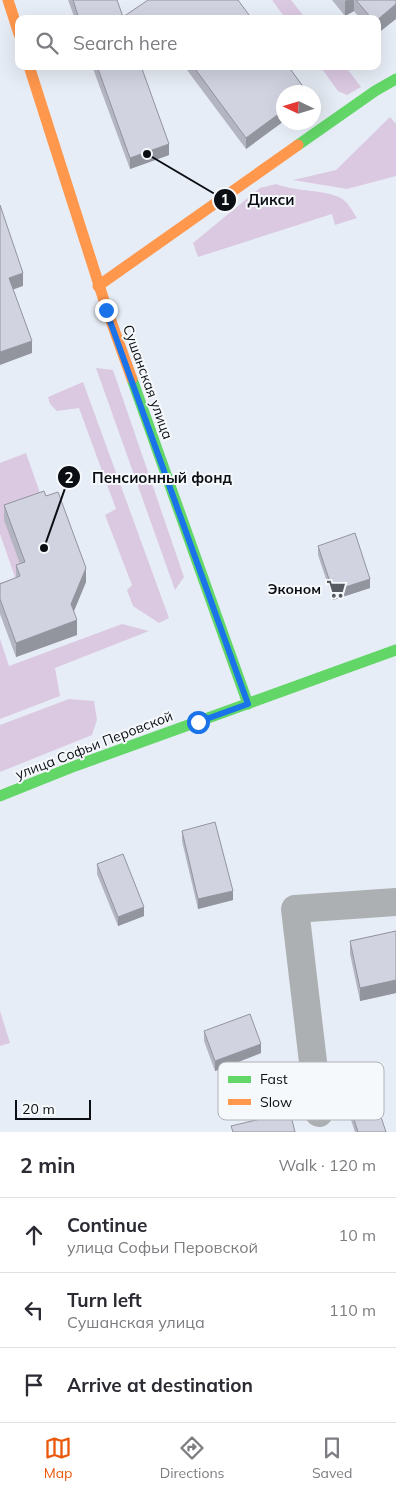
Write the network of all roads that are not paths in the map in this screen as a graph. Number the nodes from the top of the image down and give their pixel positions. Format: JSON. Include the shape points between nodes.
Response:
{"nodes":[{"id":1,"x":8,"y":0,"type":"edge"},
{"id":2,"x":15,"y":22,"type":"edge"},
{"id":3,"x":30,"y":70,"type":"edge"},
{"id":4,"x":396,"y":79,"type":"edge"},
{"id":5,"x":98,"y":286,"type":"junction"},
{"id":6,"x":396,"y":650,"type":"edge"},
{"id":7,"x":248,"y":704,"type":"junction"},
{"id":8,"x":0,"y":796,"type":"edge"},
{"id":9,"x":396,"y":902,"type":"edge"},
{"id":10,"x":313,"y":1062,"type":"edge"}],
"edges":[{"from":1,"to":2,"type":"main road"},
{"from":3,"to":5,"type":"main road","name":"Сушанская улица"},
{"from":4,"to":5,"type":"main road"},
{"from":5,"to":7,"type":"main road","name":"Сушанская улица"},
{"from":6,"to":7,"type":"main road","name":"улица Софьи Перовской"},
{"from":7,"to":8,"type":"main road","name":"улица Софьи Перовской"},
{"from":9,"to":10,"type":"street","via":[[295,909]]}]}
